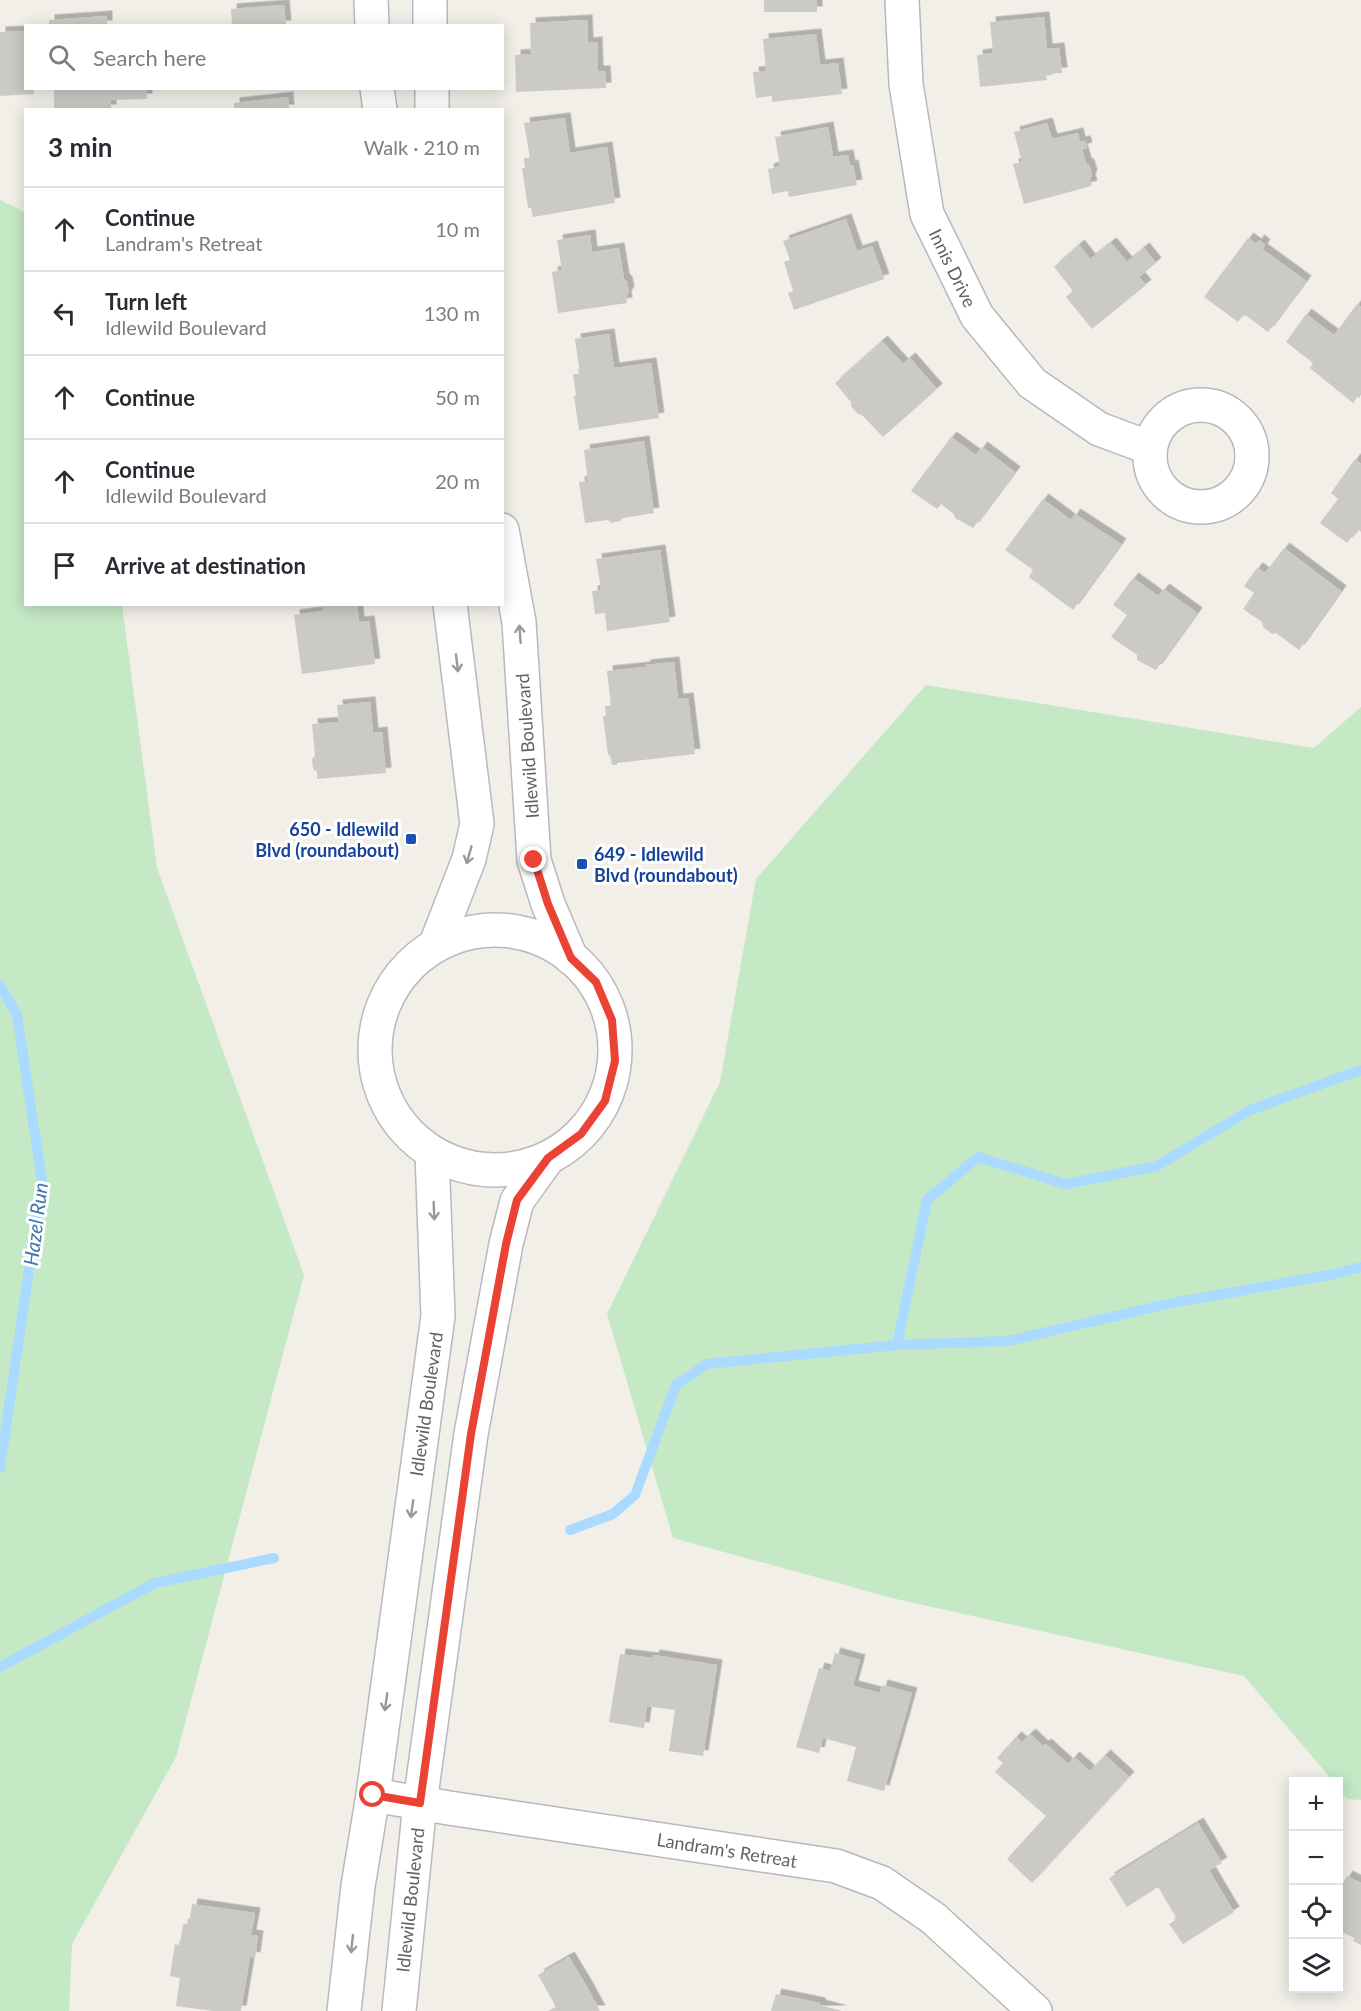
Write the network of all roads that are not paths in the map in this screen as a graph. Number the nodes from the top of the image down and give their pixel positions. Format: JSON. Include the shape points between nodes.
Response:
{"nodes":[{"id":1,"x":371,"y":0,"type":"edge"},
{"id":2,"x":430,"y":0,"type":"edge"},
{"id":3,"x":902,"y":0,"type":"edge"},
{"id":4,"x":372,"y":24,"type":"edge"},
{"id":5,"x":430,"y":24,"type":"edge"},
{"id":6,"x":377,"y":90,"type":"edge"},
{"id":7,"x":432,"y":90,"type":"edge"},
{"id":8,"x":380,"y":108,"type":"edge"},
{"id":9,"x":432,"y":108,"type":"edge"},
{"id":10,"x":1150,"y":448,"type":"dead end"},
{"id":11,"x":504,"y":541,"type":"edge"},
{"id":12,"x":450,"y":606,"type":"edge"},
{"id":13,"x":436,"y":944,"type":"junction"},
{"id":14,"x":571,"y":958,"type":"junction"},
{"id":15,"x":432,"y":1153,"type":"junction"},
{"id":16,"x":548,"y":1158,"type":"junction"},
{"id":17,"x":373,"y":1795,"type":"junction"},
{"id":18,"x":420,"y":1803,"type":"junction"},
{"id":19,"x":344,"y":2011,"type":"edge"},
{"id":20,"x":399,"y":2011,"type":"edge"},
{"id":21,"x":1035,"y":2011,"type":"edge"}],
"edges":[{"from":1,"to":4,"type":"street"},
{"from":2,"to":5,"type":"street"},
{"from":3,"to":10,"type":"street","name":"Innis Drive","via":[[906,84],[927,214],[977,316],[1032,383],[1099,429]]},
{"from":6,"to":8,"type":"street"},
{"from":7,"to":9,"type":"street"},
{"from":14,"to":11,"type":"street","name":"Idlewild Boulevard","one_way":true,"via":[[534,860],[519,622]]},
{"from":12,"to":13,"type":"street","one_way":true,"via":[[477,824],[469,859]]},
{"from":13,"to":14,"type":"street","via":[[472,931],[505,929],[538,937]]},
{"from":13,"to":15,"type":"street","via":[[411,964],[389,993],[377,1027],[376,1064],[385,1099],[404,1129]]},
{"from":14,"to":16,"type":"street","via":[[596,982],[612,1020],[615,1061],[605,1101],[581,1134]]},
{"from":15,"to":16,"type":"street","via":[[469,1168],[509,1170]]},
{"from":15,"to":17,"type":"street","name":"Idlewild Boulevard","one_way":true,"via":[[438,1317]]},
{"from":16,"to":18,"type":"street","name":"Idlewild Boulevard","via":[[517,1200],[506,1244],[471,1434]]},
{"from":17,"to":18,"type":"street","name":"Landram's Retreat"},
{"from":17,"to":19,"type":"street","name":"Idlewild Boulevard","one_way":true},
{"from":18,"to":20,"type":"street","name":"Idlewild Boulevard"},
{"from":18,"to":21,"type":"street","name":"Landram's Retreat","via":[[836,1866],[882,1883],[933,1918]]}]}
